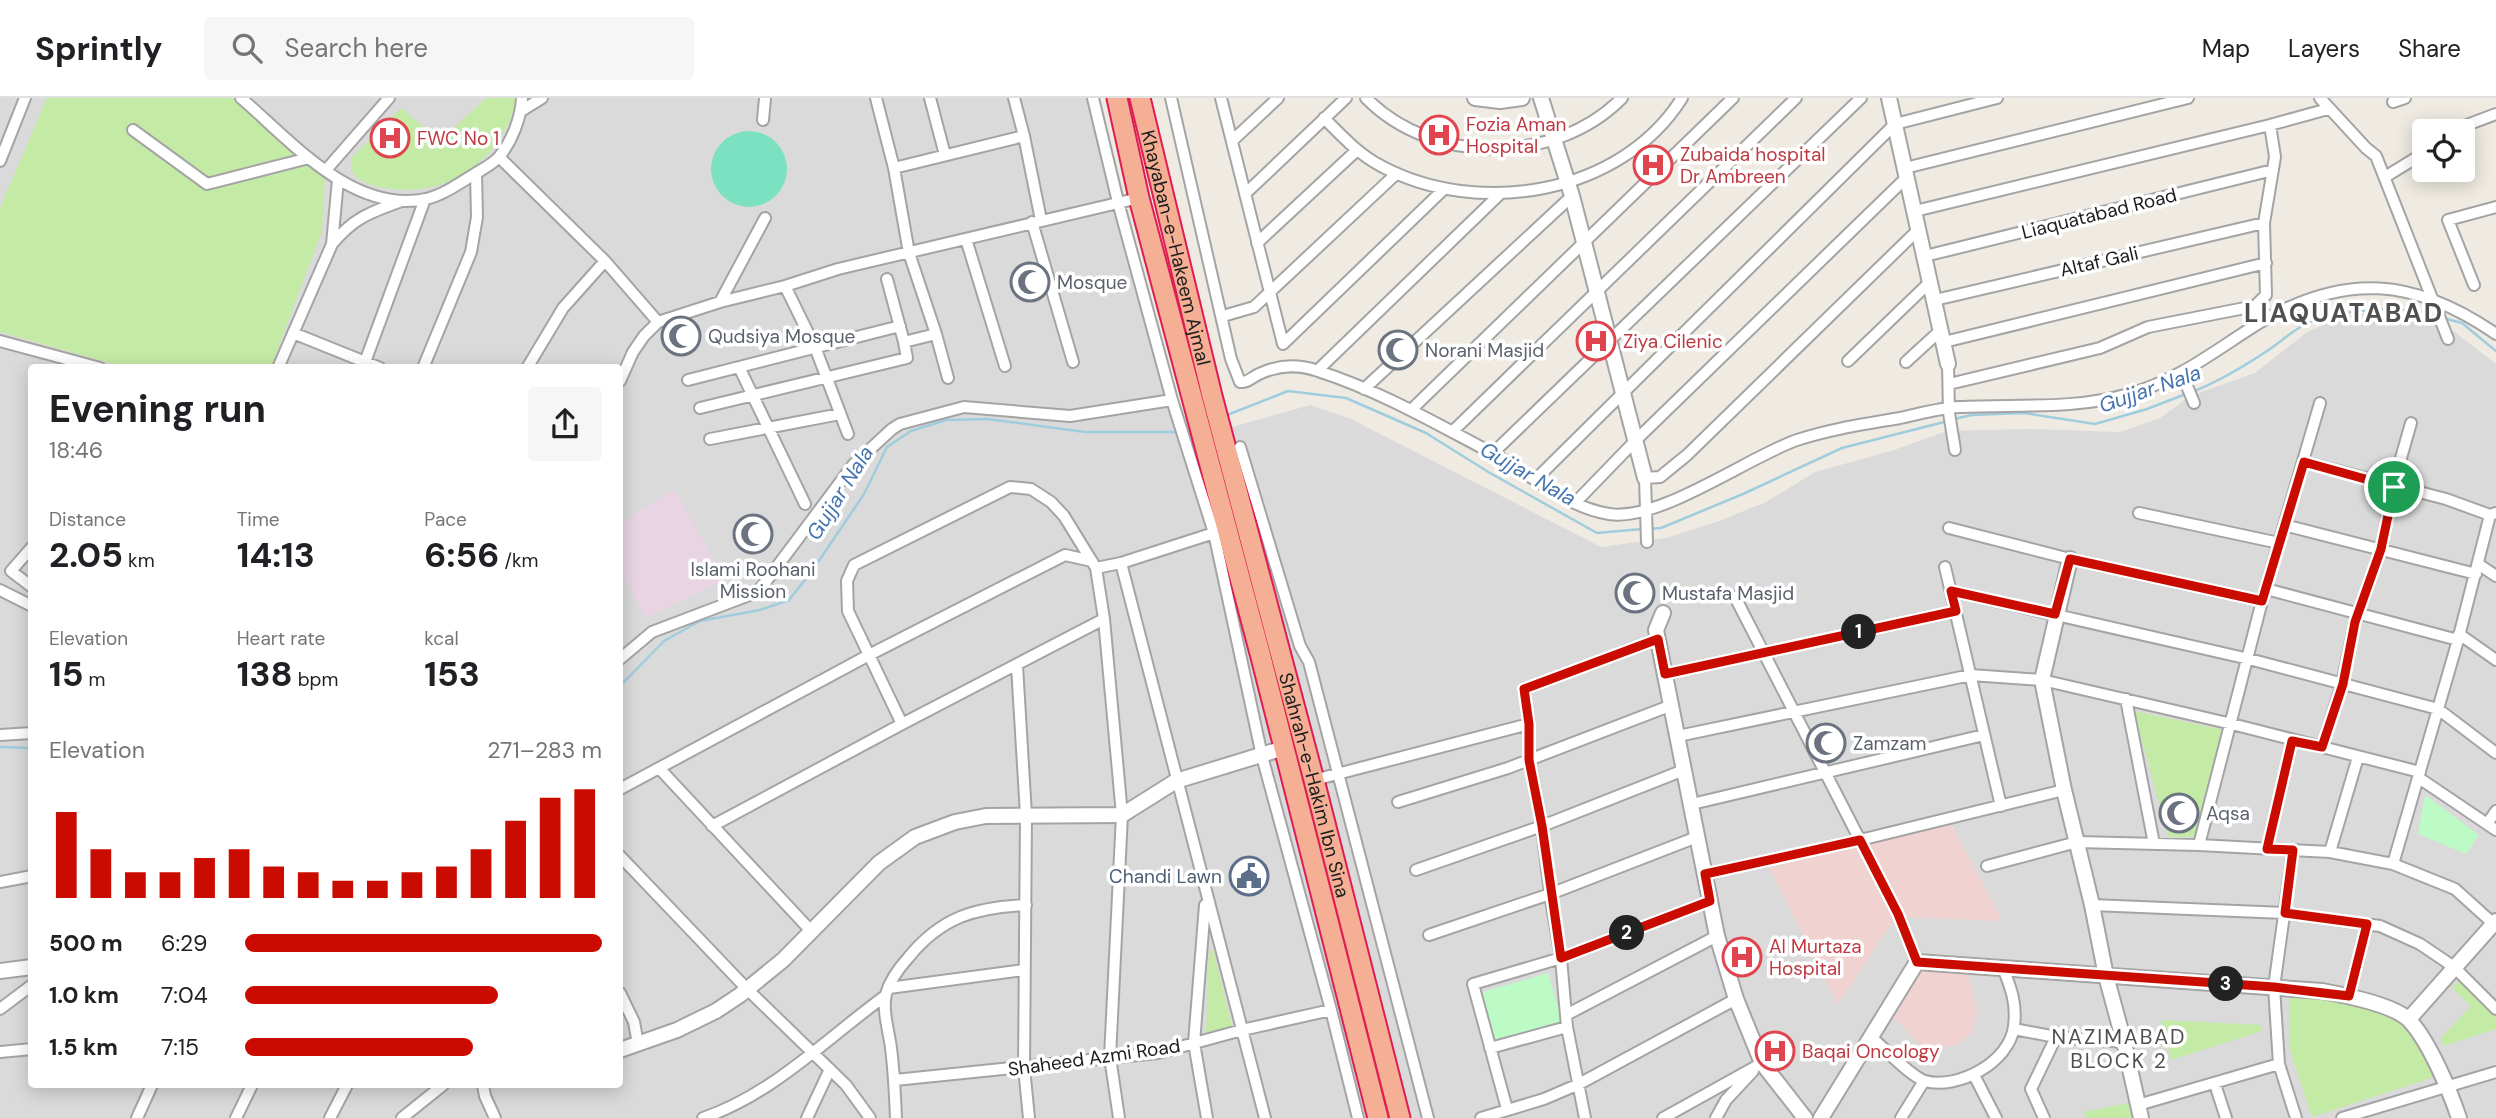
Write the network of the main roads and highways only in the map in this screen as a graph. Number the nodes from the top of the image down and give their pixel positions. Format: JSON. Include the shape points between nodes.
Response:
{"nodes":[{"id":1,"x":1117,"y":98,"type":"edge"},
{"id":2,"x":1140,"y":98,"type":"edge"},
{"id":3,"x":1202,"y":395,"type":"junction"},
{"id":4,"x":1225,"y":451,"type":"junction"},
{"id":5,"x":1361,"y":1054,"type":"junction"},
{"id":6,"x":1385,"y":1054,"type":"junction"},
{"id":7,"x":1371,"y":1118,"type":"edge"},
{"id":8,"x":1378,"y":1118,"type":"edge"},
{"id":9,"x":1400,"y":1118,"type":"edge"},
{"id":10,"x":1406,"y":1118,"type":"edge"}],
"edges":[{"from":1,"to":3,"type":"highway","name":"Khayaban-e-Hakeem Ajmal","via":[[1139,198]]},
{"from":2,"to":3,"type":"highway","name":"Khayaban-e-Hakeem Ajmal"},
{"from":3,"to":4,"type":"highway"},
{"from":4,"to":5,"type":"highway","name":"Shahrah-e-Hakim Ibn Sina","via":[[1284,748]]},
{"from":4,"to":6,"type":"highway","name":"Shahrah-e-Hakim Ibn Sina"},
{"from":5,"to":7,"type":"highway"},
{"from":5,"to":8,"type":"highway","name":"Shahrah-e-Hakim Ibn Sina"},
{"from":6,"to":9,"type":"highway","name":"Shahrah-e-Hakim Ibn Sina"},
{"from":6,"to":10,"type":"highway"}]}
